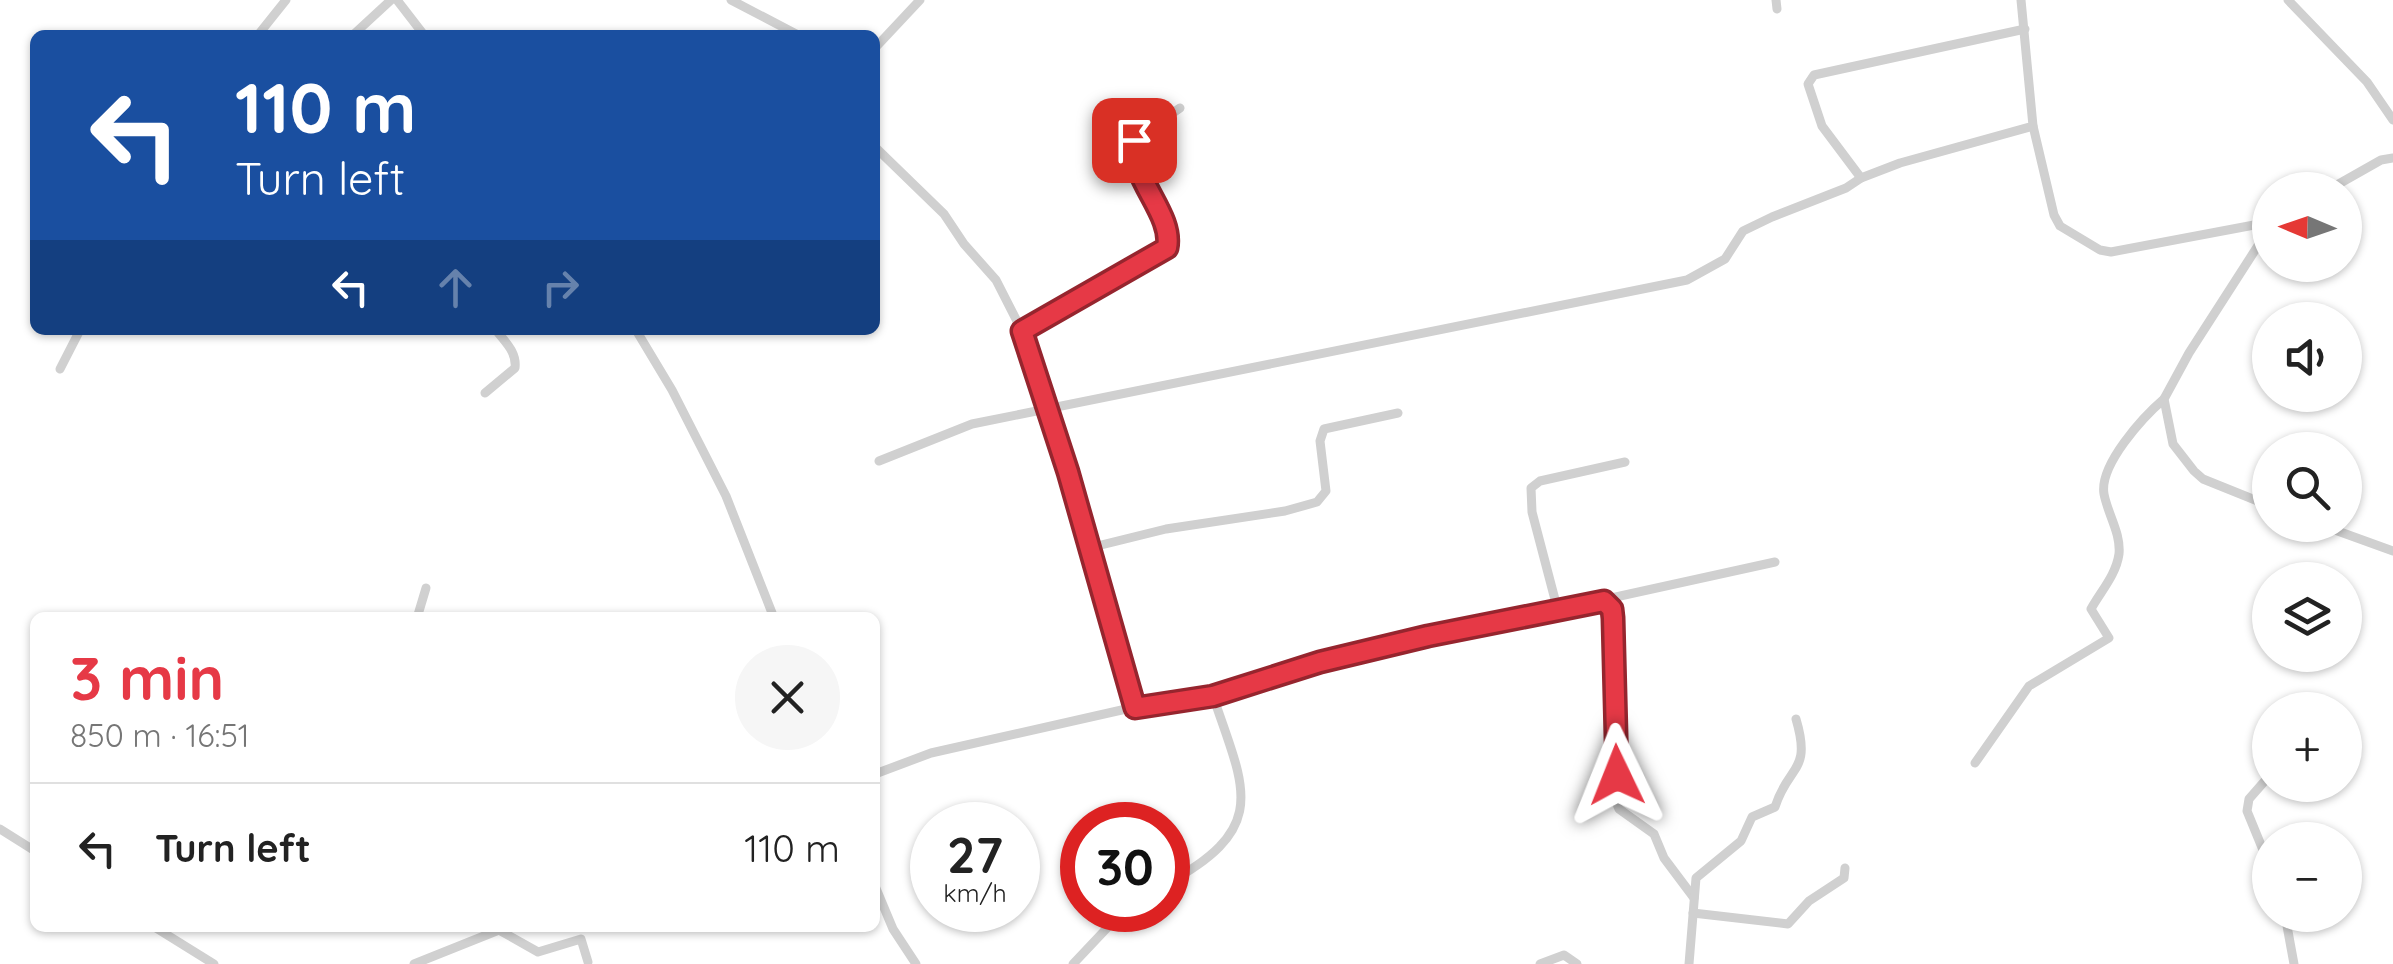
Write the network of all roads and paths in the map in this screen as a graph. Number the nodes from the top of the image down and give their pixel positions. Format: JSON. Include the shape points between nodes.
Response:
{"nodes":[{"id":1,"x":286,"y":0,"type":"edge"},
{"id":2,"x":394,"y":0,"type":"edge"},
{"id":3,"x":731,"y":0,"type":"edge"},
{"id":4,"x":920,"y":0,"type":"edge"},
{"id":5,"x":2021,"y":0,"type":"edge"},
{"id":6,"x":2288,"y":0,"type":"edge"},
{"id":7,"x":2024,"y":29,"type":"junction"},
{"id":8,"x":262,"y":30,"type":"edge"},
{"id":9,"x":359,"y":30,"type":"edge"},
{"id":10,"x":420,"y":30,"type":"edge"},
{"id":11,"x":788,"y":30,"type":"edge"},
{"id":12,"x":880,"y":43,"type":"edge"},
{"id":13,"x":1180,"y":108,"type":"dead end"},
{"id":14,"x":2393,"y":120,"type":"edge"},
{"id":15,"x":2032,"y":126,"type":"junction"},
{"id":16,"x":880,"y":152,"type":"edge"},
{"id":17,"x":2393,"y":158,"type":"edge"},
{"id":18,"x":2360,"y":172,"type":"edge"},
{"id":19,"x":1861,"y":178,"type":"junction"},
{"id":20,"x":2252,"y":227,"type":"edge"},
{"id":21,"x":2252,"y":252,"type":"edge"},
{"id":22,"x":1022,"y":331,"type":"junction"},
{"id":23,"x":77,"y":335,"type":"edge"},
{"id":24,"x":500,"y":335,"type":"edge"},
{"id":25,"x":639,"y":335,"type":"edge"},
{"id":26,"x":60,"y":369,"type":"dead end"},
{"id":27,"x":485,"y":393,"type":"dead end"},
{"id":28,"x":2164,"y":399,"type":"junction"},
{"id":29,"x":1049,"y":410,"type":"junction"},
{"id":30,"x":1398,"y":413,"type":"dead end"},
{"id":31,"x":879,"y":460,"type":"dead end"},
{"id":32,"x":1626,"y":462,"type":"dead end"},
{"id":33,"x":2252,"y":498,"type":"edge"},
{"id":34,"x":2362,"y":540,"type":"edge"},
{"id":35,"x":1090,"y":548,"type":"junction"},
{"id":36,"x":2393,"y":551,"type":"edge"},
{"id":37,"x":1775,"y":562,"type":"dead end"},
{"id":38,"x":426,"y":588,"type":"dead end"},
{"id":39,"x":1604,"y":601,"type":"junction"},
{"id":40,"x":1558,"y":610,"type":"junction"},
{"id":41,"x":419,"y":612,"type":"edge"},
{"id":42,"x":772,"y":612,"type":"edge"},
{"id":43,"x":1213,"y":696,"type":"junction"},
{"id":44,"x":1135,"y":708,"type":"junction"},
{"id":45,"x":1796,"y":719,"type":"dead end"},
{"id":46,"x":1975,"y":764,"type":"dead end"},
{"id":47,"x":880,"y":772,"type":"edge"},
{"id":48,"x":2252,"y":796,"type":"edge"},
{"id":49,"x":2252,"y":823,"type":"edge"},
{"id":50,"x":0,"y":829,"type":"edge"},
{"id":51,"x":30,"y":849,"type":"edge"},
{"id":52,"x":1190,"y":867,"type":"edge"},
{"id":53,"x":1845,"y":868,"type":"dead end"},
{"id":54,"x":880,"y":897,"type":"edge"},
{"id":55,"x":1694,"y":898,"type":"junction"},
{"id":56,"x":1693,"y":913,"type":"junction"},
{"id":57,"x":162,"y":932,"type":"edge"},
{"id":58,"x":480,"y":932,"type":"edge"},
{"id":59,"x":508,"y":932,"type":"edge"},
{"id":60,"x":1103,"y":932,"type":"edge"},
{"id":61,"x":2289,"y":932,"type":"edge"},
{"id":62,"x":588,"y":962,"type":"edge"},
{"id":63,"x":214,"y":964,"type":"edge"},
{"id":64,"x":414,"y":964,"type":"edge"},
{"id":65,"x":916,"y":964,"type":"edge"},
{"id":66,"x":1073,"y":964,"type":"edge"},
{"id":67,"x":1540,"y":964,"type":"edge"},
{"id":68,"x":1578,"y":964,"type":"edge"},
{"id":69,"x":1689,"y":964,"type":"edge"},
{"id":70,"x":2294,"y":964,"type":"edge"}],
"edges":[{"from":1,"to":8,"type":"street"},
{"from":2,"to":9,"type":"street"},
{"from":2,"to":10,"type":"street"},
{"from":3,"to":11,"type":"street"},
{"from":4,"to":12,"type":"street"},
{"from":5,"to":7,"type":"street"},
{"from":6,"to":14,"type":"street","via":[[2367,82]]},
{"from":7,"to":15,"type":"street"},
{"from":7,"to":19,"type":"street","via":[[1814,76],[1808,84],[1822,126]]},
{"from":13,"to":22,"type":"street","via":[[1134,140],[1132,151],[1167,232],[1167,248]]},
{"from":15,"to":19,"type":"street"},
{"from":15,"to":20,"type":"street","via":[[2060,226],[2100,250],[2130,251]]},
{"from":16,"to":22,"type":"street","via":[[944,214],[996,280]]},
{"from":17,"to":18,"type":"street"},
{"from":19,"to":29,"type":"street","via":[[1742,231],[1725,258],[1687,280]]},
{"from":21,"to":28,"type":"street"},
{"from":22,"to":29,"type":"street"},
{"from":23,"to":26,"type":"street"},
{"from":24,"to":27,"type":"street","via":[[516,363]]},
{"from":25,"to":42,"type":"street","via":[[726,496]]},
{"from":28,"to":33,"type":"street","via":[[2172,444],[2194,471]]},
{"from":28,"to":46,"type":"street","via":[[2146,414],[2104,480],[2120,549],[2091,609],[2109,638],[2029,686]]},
{"from":29,"to":31,"type":"street","via":[[972,424]]},
{"from":29,"to":35,"type":"street"},
{"from":30,"to":35,"type":"street","via":[[1324,429],[1326,491],[1318,502]]},
{"from":32,"to":40,"type":"street","via":[[1531,488]]},
{"from":34,"to":36,"type":"street"},
{"from":35,"to":44,"type":"street"},
{"from":37,"to":39,"type":"street"},
{"from":38,"to":41,"type":"street"},
{"from":39,"to":40,"type":"street"},
{"from":39,"to":55,"type":"street","via":[[1613,618],[1616,802],[1654,834]]},
{"from":40,"to":43,"type":"street","via":[[1320,662]]},
{"from":43,"to":44,"type":"street"},
{"from":43,"to":52,"type":"street","via":[[1240,778],[1241,814],[1221,844]]},
{"from":44,"to":47,"type":"street","via":[[931,752]]},
{"from":45,"to":55,"type":"street","via":[[1803,752],[1794,776],[1775,807],[1752,817],[1742,841],[1700,873]]},
{"from":48,"to":49,"type":"street"},
{"from":50,"to":51,"type":"street"},
{"from":53,"to":56,"type":"street","via":[[1844,878],[1809,900],[1793,922]]},
{"from":54,"to":65,"type":"street"},
{"from":55,"to":56,"type":"street"},
{"from":56,"to":69,"type":"street"},
{"from":57,"to":63,"type":"street"},
{"from":58,"to":64,"type":"street"},
{"from":59,"to":62,"type":"street","via":[[538,952],[581,939]]},
{"from":60,"to":66,"type":"street"},
{"from":61,"to":70,"type":"street"},
{"from":67,"to":68,"type":"street","via":[[1564,955]]}]}
